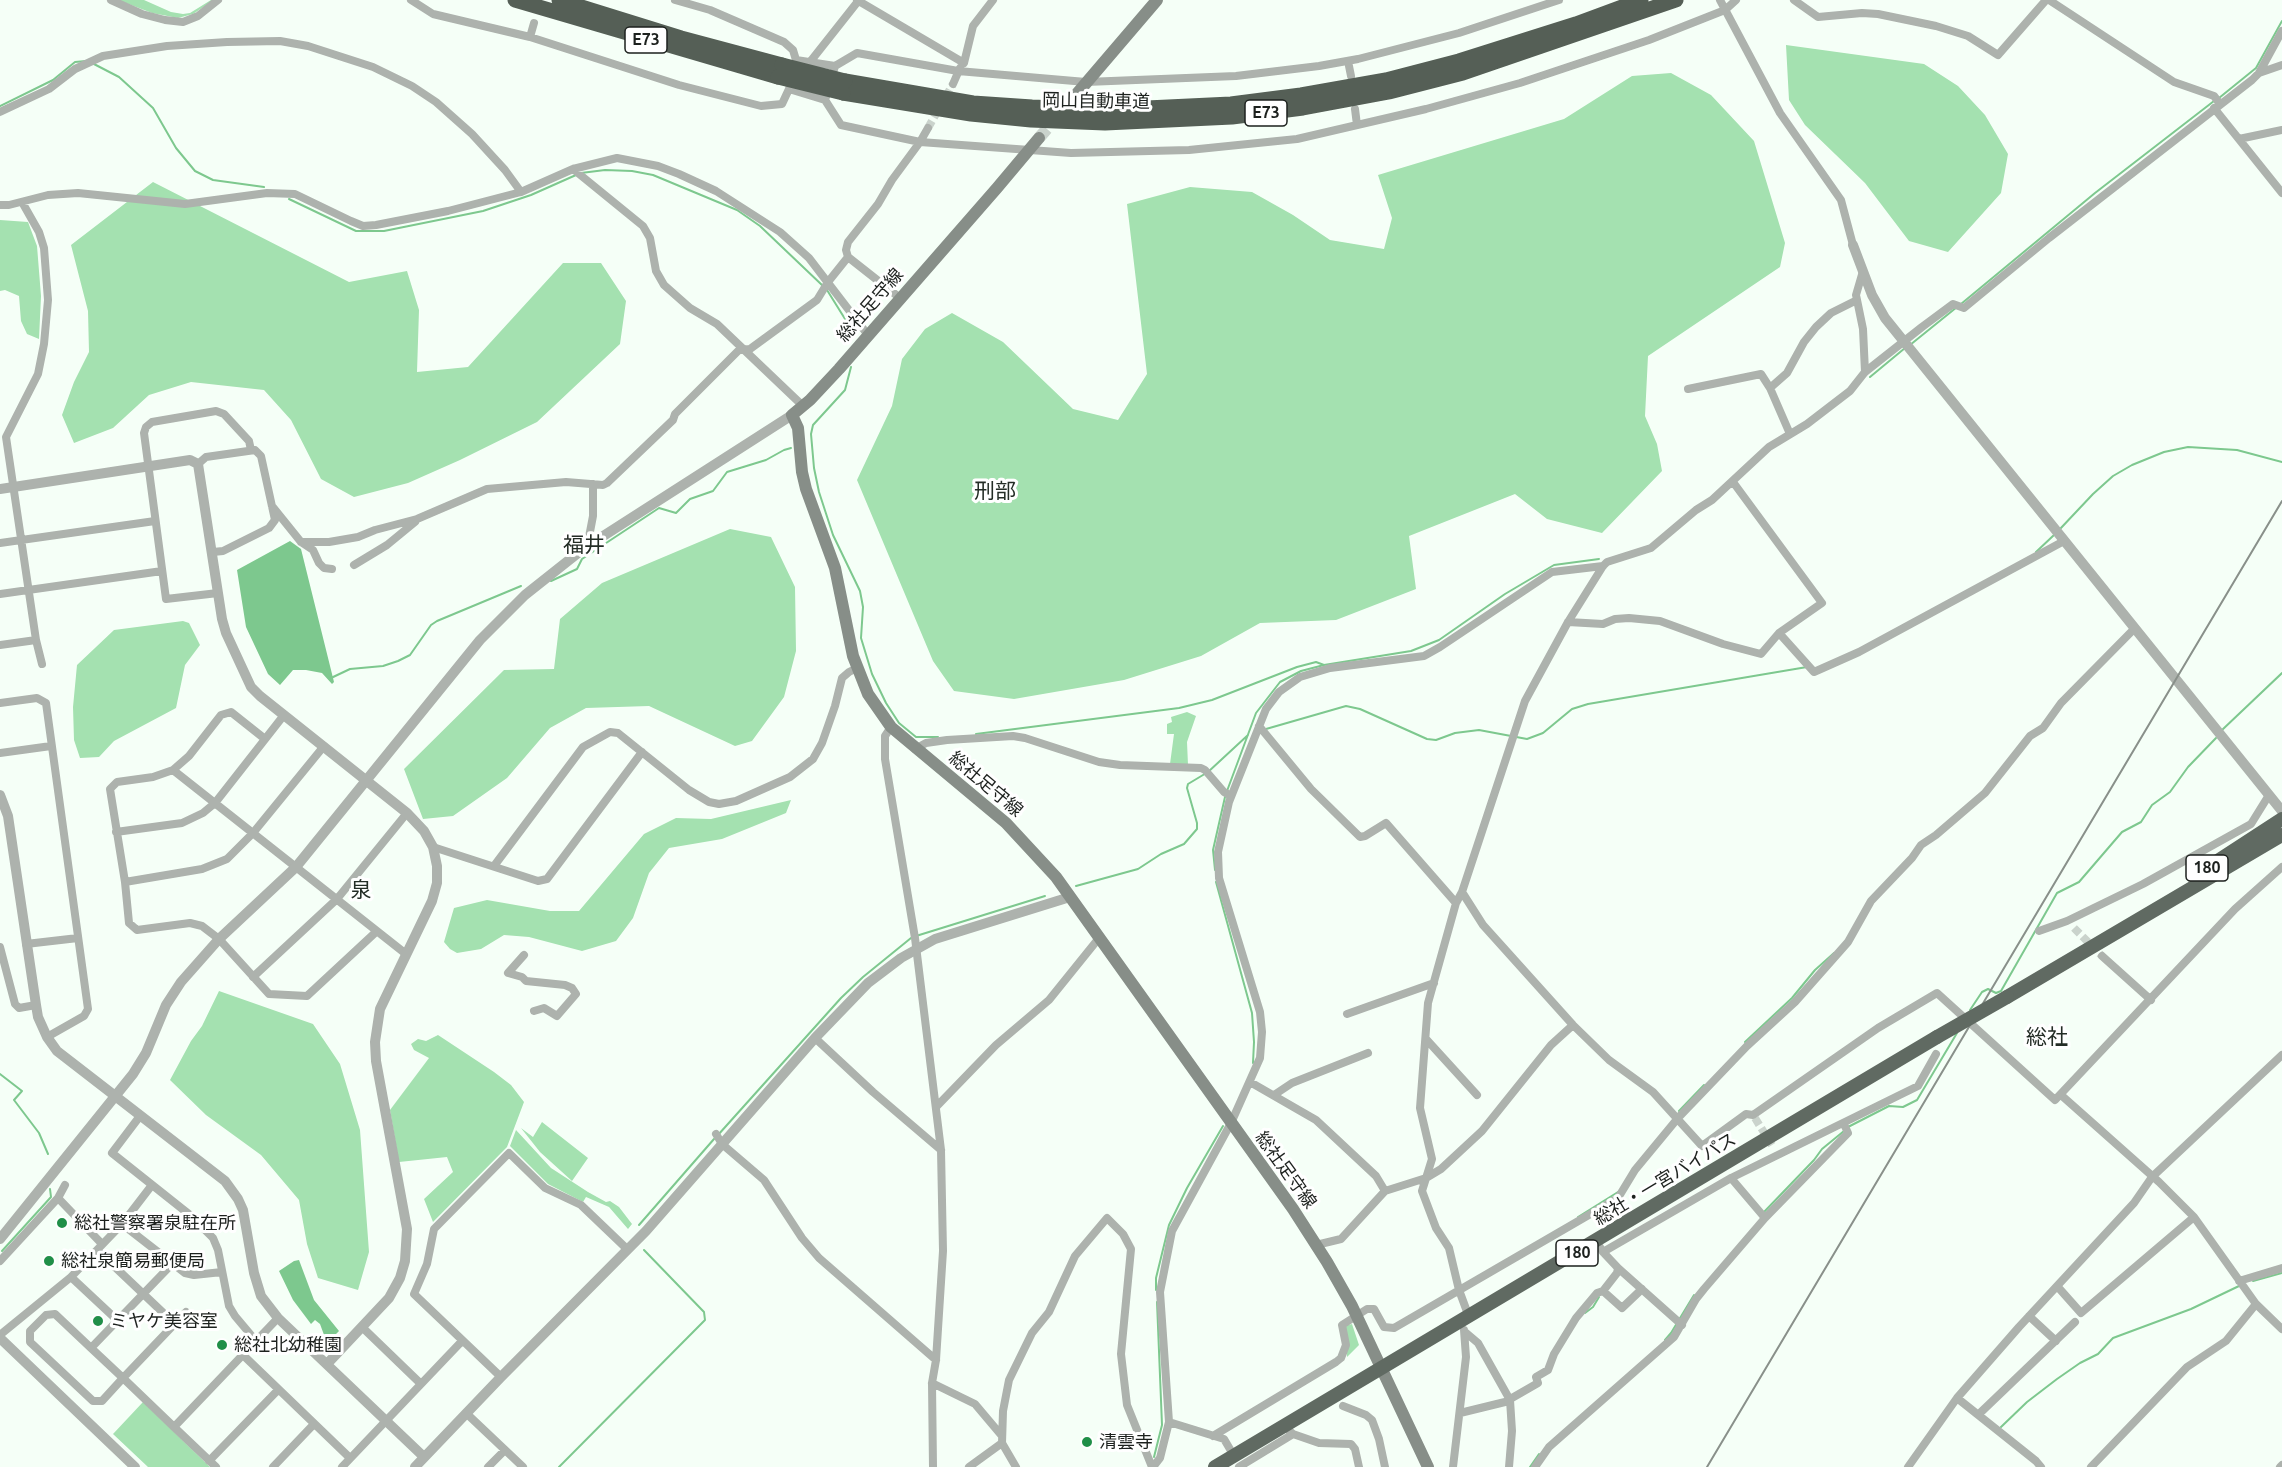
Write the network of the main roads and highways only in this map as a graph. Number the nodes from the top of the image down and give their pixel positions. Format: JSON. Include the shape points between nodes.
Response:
{"nodes":[{"id":1,"x":515,"y":0,"type":"edge"},
{"id":2,"x":559,"y":0,"type":"edge"},
{"id":3,"x":577,"y":0,"type":"edge"},
{"id":4,"x":1157,"y":0,"type":"edge"},
{"id":5,"x":1641,"y":0,"type":"edge"},
{"id":6,"x":1676,"y":0,"type":"edge"},
{"id":7,"x":602,"y":13,"type":"junction"},
{"id":8,"x":785,"y":68,"type":"junction"},
{"id":9,"x":844,"y":87,"type":"junction"},
{"id":10,"x":1075,"y":96,"type":"dead end"},
{"id":11,"x":1039,"y":138,"type":"tunnel mouth"},
{"id":12,"x":2282,"y":819,"type":"edge"},
{"id":13,"x":2282,"y":835,"type":"edge"},
{"id":14,"x":2134,"y":921,"type":"junction"},
{"id":15,"x":1382,"y":1368,"type":"junction"},
{"id":16,"x":1236,"y":1462,"type":"edge"},
{"id":17,"x":1215,"y":1467,"type":"edge"},
{"id":18,"x":1428,"y":1467,"type":"edge"}],
"edges":[{"from":1,"to":8,"type":"highway","name":"岡山自動車道","number":"E73"},
{"from":2,"to":7,"type":"highway","name":"岡山自動車道","number":"E73"},
{"from":3,"to":7,"type":"highway"},
{"from":4,"to":10,"type":"main road"},
{"from":5,"to":9,"type":"highway","name":"岡山自動車道","number":"E73","via":[[1459,61],[1386,80],[1231,104],[1105,110],[1032,107]]},
{"from":6,"to":9,"type":"highway","name":"岡山自動車道","number":"E73","via":[[1442,79],[1314,106],[1232,117],[1105,123],[1030,120],[971,114]]},
{"from":7,"to":8,"type":"highway","name":"岡山自動車道","number":"E73"},
{"from":8,"to":9,"type":"highway","name":"岡山自動車道","number":"E73","bridge":true},
{"from":11,"to":15,"type":"main road","name":"総社足守線","via":[[868,335],[792,415],[798,428],[806,489],[835,568],[857,668],[868,694],[891,727],[1012,828],[1070,897],[1316,1245]]},
{"from":12,"to":14,"type":"highway","name":"総社・一宮バイパス","number":"180"},
{"from":13,"to":14,"type":"highway","name":"総社・一宮バイパス","number":"180"},
{"from":14,"to":15,"type":"highway","name":"総社・一宮バイパス","number":"180","bridge":true,"via":[[1629,1221],[1599,1246]]},
{"from":15,"to":16,"type":"highway","name":"総社・一宮バイパス","number":"180"},
{"from":15,"to":18,"type":"main road","name":"総社足守線"},
{"from":16,"to":17,"type":"highway","name":"総社・一宮バイパス","number":"180"}]}
